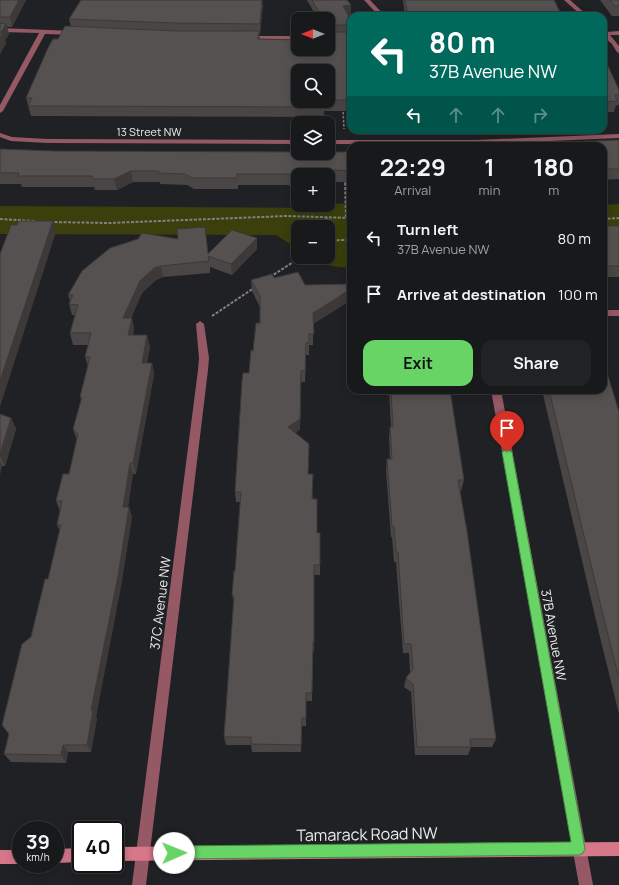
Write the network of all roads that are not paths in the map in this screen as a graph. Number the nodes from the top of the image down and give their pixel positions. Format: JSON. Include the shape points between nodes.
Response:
{"nodes":[{"id":1,"x":367,"y":0,"type":"edge"},
{"id":2,"x":567,"y":0,"type":"edge"},
{"id":3,"x":378,"y":12,"type":"edge"},
{"id":4,"x":580,"y":12,"type":"edge"},
{"id":5,"x":0,"y":30,"type":"edge"},
{"id":6,"x":43,"y":31,"type":"junction"},
{"id":7,"x":84,"y":33,"type":"edge"},
{"id":8,"x":607,"y":33,"type":"edge"},
{"id":9,"x":619,"y":33,"type":"edge"},
{"id":10,"x":607,"y":37,"type":"edge"},
{"id":11,"x":237,"y":38,"type":"edge"},
{"id":12,"x":291,"y":38,"type":"edge"},
{"id":13,"x":335,"y":38,"type":"edge"},
{"id":14,"x":347,"y":38,"type":"edge"},
{"id":15,"x":619,"y":51,"type":"edge"},
{"id":16,"x":0,"y":111,"type":"edge"},
{"id":17,"x":0,"y":135,"type":"edge"},
{"id":18,"x":619,"y":136,"type":"edge"},
{"id":19,"x":291,"y":142,"type":"edge"},
{"id":20,"x":335,"y":142,"type":"edge"},
{"id":21,"x":619,"y":313,"type":"edge"},
{"id":22,"x":607,"y":314,"type":"edge"},
{"id":23,"x":200,"y":324,"type":"road end"},
{"id":24,"x":497,"y":394,"type":"edge"},
{"id":25,"x":579,"y":849,"type":"junction"},
{"id":26,"x":619,"y":849,"type":"edge"},
{"id":27,"x":143,"y":853,"type":"junction"},
{"id":28,"x":124,"y":854,"type":"edge"},
{"id":29,"x":0,"y":857,"type":"edge"},
{"id":30,"x":12,"y":857,"type":"edge"},
{"id":31,"x":139,"y":885,"type":"edge"},
{"id":32,"x":586,"y":885,"type":"edge"}],
"edges":[{"from":1,"to":3,"type":"street"},
{"from":2,"to":4,"type":"street"},
{"from":5,"to":6,"type":"street"},
{"from":6,"to":7,"type":"street"},
{"from":6,"to":16,"type":"street"},
{"from":8,"to":9,"type":"street"},
{"from":10,"to":15,"type":"street"},
{"from":11,"to":12,"type":"street"},
{"from":13,"to":14,"type":"street"},
{"from":17,"to":19,"type":"street","name":"13 Street NW","via":[[10,139],[47,141]]},
{"from":18,"to":20,"type":"street","via":[[448,142]]},
{"from":21,"to":22,"type":"street"},
{"from":23,"to":27,"type":"street","name":"37C Avenue NW","via":[[203,370]]},
{"from":24,"to":25,"type":"street","name":"37B Avenue NW"},
{"from":25,"to":26,"type":"street","name":"Tamarack Road NW"},
{"from":25,"to":27,"type":"street","name":"Tamarack Road NW"},
{"from":25,"to":32,"type":"street","name":"37B Avenue NW"},
{"from":27,"to":28,"type":"street","name":"Tamarack Road NW"},
{"from":27,"to":31,"type":"street","name":"37C Avenue NW"},
{"from":29,"to":30,"type":"street"}]}
